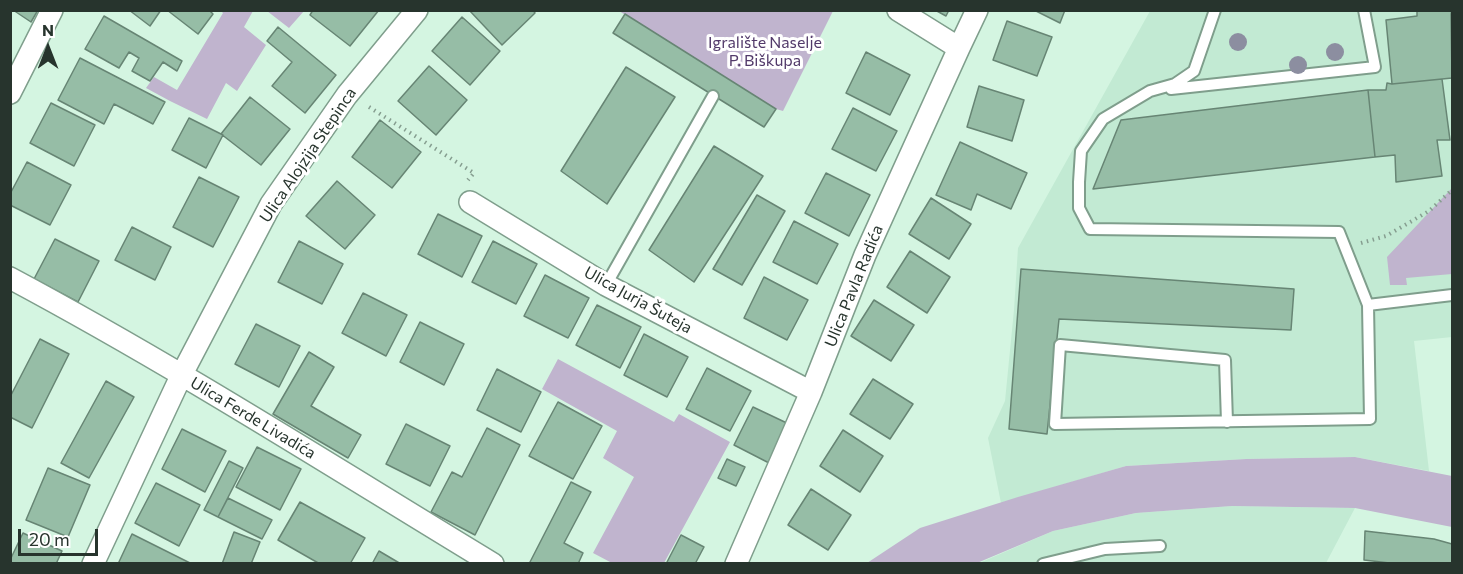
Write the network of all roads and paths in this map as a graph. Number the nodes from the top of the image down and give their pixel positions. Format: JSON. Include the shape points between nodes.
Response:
{"nodes":[{"id":1,"x":52,"y":10,"type":"edge"},
{"id":2,"x":417,"y":10,"type":"edge"},
{"id":3,"x":898,"y":10,"type":"edge"},
{"id":4,"x":978,"y":10,"type":"edge"},
{"id":5,"x":1215,"y":10,"type":"edge"},
{"id":6,"x":1364,"y":10,"type":"edge"},
{"id":7,"x":959,"y":48,"type":"junction"},
{"id":8,"x":1150,"y":91,"type":"junction"},
{"id":9,"x":10,"y":93,"type":"edge"},
{"id":10,"x":713,"y":96,"type":"dead end"},
{"id":11,"x":369,"y":107,"type":"dead end"},
{"id":12,"x":1452,"y":190,"type":"edge"},
{"id":13,"x":470,"y":202,"type":"joint"},
{"id":14,"x":1345,"y":248,"type":"junction"},
{"id":15,"x":10,"y":278,"type":"edge"},
{"id":16,"x":606,"y":285,"type":"junction"},
{"id":17,"x":1452,"y":295,"type":"edge"},
{"id":18,"x":1368,"y":305,"type":"junction"},
{"id":19,"x":182,"y":374,"type":"junction"},
{"id":20,"x":811,"y":392,"type":"junction"},
{"id":21,"x":1227,"y":422,"type":"junction"},
{"id":22,"x":1160,"y":546,"type":"dead end"},
{"id":23,"x":93,"y":564,"type":"edge"},
{"id":24,"x":492,"y":564,"type":"edge"},
{"id":25,"x":736,"y":564,"type":"edge"},
{"id":26,"x":1043,"y":564,"type":"edge"}],
"edges":[{"from":1,"to":9,"type":"street"},
{"from":2,"to":19,"type":"street","name":"Ulica Alojzija Stepinca","via":[[347,95],[271,204]]},
{"from":3,"to":7,"type":"street"},
{"from":4,"to":7,"type":"street","name":"Ulica Pavla Radića"},
{"from":5,"to":8,"type":"lane","via":[[1194,71],[1175,84]]},
{"from":6,"to":8,"type":"lane","via":[[1375,67]]},
{"from":7,"to":20,"type":"street","name":"Ulica Pavla Radića","via":[[865,255]]},
{"from":8,"to":14,"type":"lane","via":[[1103,119],[1081,151],[1079,208],[1090,229],[1339,232]]},
{"from":10,"to":16,"type":"lane"},
{"from":11,"to":13,"type":"path","via":[[474,173],[458,194]]},
{"from":12,"to":14,"type":"path","via":[[1429,211],[1386,236]]},
{"from":13,"to":16,"type":"street","name":"Ulica Jurja Šuteja"},
{"from":14,"to":18,"type":"lane"},
{"from":15,"to":19,"type":"street","name":"Ulica Ferde Livadića"},
{"from":16,"to":20,"type":"street","name":"Ulica Jurja Šuteja"},
{"from":17,"to":18,"type":"lane"},
{"from":18,"to":21,"type":"lane","via":[[1370,419]]},
{"from":19,"to":23,"type":"street","name":"Ulica Alojzija Stepinca"},
{"from":19,"to":24,"type":"street","name":"Ulica Ferde Livadića"},
{"from":20,"to":25,"type":"street","name":"Ulica Pavla Radića"},
{"from":21,"to":21,"type":"lane","via":[[1055,424],[1060,345],[1225,360]]},
{"from":22,"to":26,"type":"lane","via":[[1105,549]]}]}
